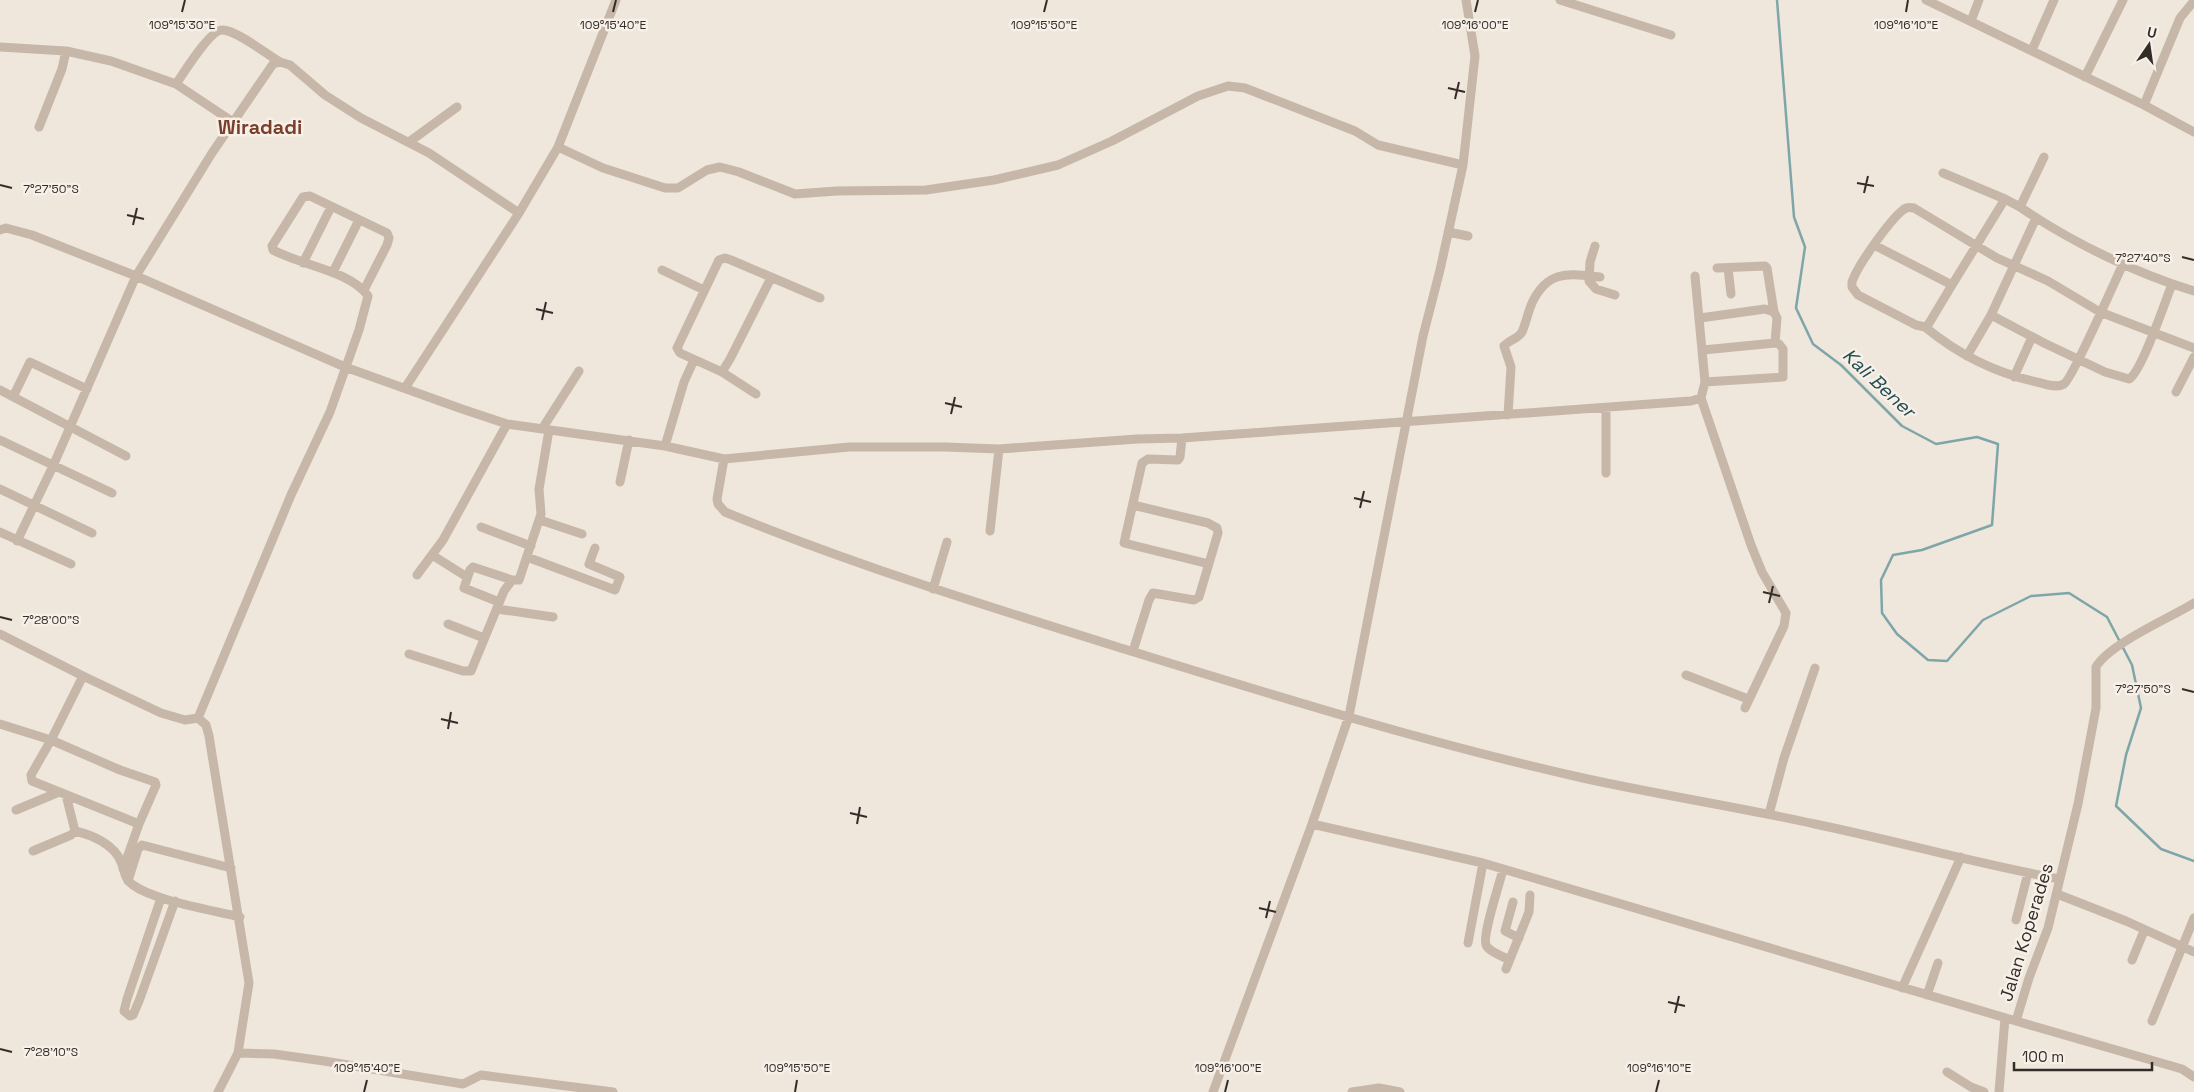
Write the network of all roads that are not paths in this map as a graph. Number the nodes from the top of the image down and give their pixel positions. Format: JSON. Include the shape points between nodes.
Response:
{"nodes":[{"id":1,"x":616,"y":0,"type":"edge"},
{"id":2,"x":1466,"y":0,"type":"edge"},
{"id":3,"x":1560,"y":0,"type":"edge"},
{"id":4,"x":1926,"y":0,"type":"edge"},
{"id":5,"x":1979,"y":0,"type":"edge"},
{"id":6,"x":2054,"y":0,"type":"edge"},
{"id":7,"x":2123,"y":0,"type":"edge"},
{"id":8,"x":2194,"y":1,"type":"edge"},
{"id":9,"x":1936,"y":2,"type":"edge"},
{"id":10,"x":1971,"y":22,"type":"junction"},
{"id":11,"x":1671,"y":34,"type":"dead end"},
{"id":12,"x":0,"y":47,"type":"edge"},
{"id":13,"x":2032,"y":50,"type":"junction"},
{"id":14,"x":66,"y":51,"type":"junction"},
{"id":15,"x":280,"y":62,"type":"junction"},
{"id":16,"x":2084,"y":77,"type":"junction"},
{"id":17,"x":176,"y":84,"type":"junction"},
{"id":18,"x":2144,"y":105,"type":"junction"},
{"id":19,"x":457,"y":107,"type":"dead end"},
{"id":20,"x":233,"y":122,"type":"junction"},
{"id":21,"x":38,"y":127,"type":"dead end"},
{"id":22,"x":2194,"y":132,"type":"edge"},
{"id":23,"x":409,"y":142,"type":"junction"},
{"id":24,"x":558,"y":147,"type":"junction"},
{"id":25,"x":2044,"y":157,"type":"dead end"},
{"id":26,"x":1462,"y":165,"type":"junction"},
{"id":27,"x":1944,"y":173,"type":"dead end"},
{"id":28,"x":2005,"y":199,"type":"junction"},
{"id":29,"x":331,"y":207,"type":"junction"},
{"id":30,"x":2020,"y":207,"type":"junction"},
{"id":31,"x":519,"y":214,"type":"junction"},
{"id":32,"x":2036,"y":218,"type":"junction"},
{"id":33,"x":360,"y":220,"type":"junction"},
{"id":34,"x":0,"y":230,"type":"edge"},
{"id":35,"x":1448,"y":232,"type":"junction"},
{"id":36,"x":1468,"y":236,"type":"dead end"},
{"id":37,"x":1874,"y":245,"type":"junction"},
{"id":38,"x":1595,"y":246,"type":"dead end"},
{"id":39,"x":1977,"y":246,"type":"junction"},
{"id":40,"x":303,"y":263,"type":"junction"},
{"id":41,"x":2124,"y":264,"type":"junction"},
{"id":42,"x":2014,"y":266,"type":"junction"},
{"id":43,"x":1717,"y":268,"type":"dead end"},
{"id":44,"x":1728,"y":268,"type":"junction"},
{"id":45,"x":662,"y":270,"type":"dead end"},
{"id":46,"x":333,"y":272,"type":"junction"},
{"id":47,"x":136,"y":276,"type":"junction"},
{"id":48,"x":1588,"y":276,"type":"junction"},
{"id":49,"x":1695,"y":276,"type":"dead end"},
{"id":50,"x":1600,"y":277,"type":"dead end"},
{"id":51,"x":771,"y":278,"type":"junction"},
{"id":52,"x":2172,"y":284,"type":"junction"},
{"id":53,"x":1952,"y":285,"type":"junction"},
{"id":54,"x":364,"y":290,"type":"junction"},
{"id":55,"x":704,"y":290,"type":"junction"},
{"id":56,"x":2194,"y":291,"type":"edge"},
{"id":57,"x":1731,"y":294,"type":"dead end"},
{"id":58,"x":1615,"y":296,"type":"dead end"},
{"id":59,"x":820,"y":298,"type":"dead end"},
{"id":60,"x":1774,"y":312,"type":"junction"},
{"id":61,"x":2100,"y":312,"type":"junction"},
{"id":62,"x":1991,"y":315,"type":"junction"},
{"id":63,"x":1700,"y":318,"type":"junction"},
{"id":64,"x":1925,"y":327,"type":"junction"},
{"id":65,"x":2153,"y":333,"type":"junction"},
{"id":66,"x":2032,"y":338,"type":"junction"},
{"id":67,"x":1775,"y":343,"type":"junction"},
{"id":68,"x":2194,"y":348,"type":"edge"},
{"id":69,"x":1703,"y":350,"type":"junction"},
{"id":70,"x":1967,"y":356,"type":"junction"},
{"id":71,"x":2194,"y":357,"type":"edge"},
{"id":72,"x":2078,"y":359,"type":"junction"},
{"id":73,"x":694,"y":360,"type":"junction"},
{"id":74,"x":345,"y":367,"type":"junction"},
{"id":75,"x":579,"y":371,"type":"dead end"},
{"id":76,"x":722,"y":372,"type":"junction"},
{"id":77,"x":2014,"y":377,"type":"junction"},
{"id":78,"x":1705,"y":382,"type":"junction"},
{"id":79,"x":405,"y":388,"type":"junction"},
{"id":80,"x":87,"y":389,"type":"junction"},
{"id":81,"x":0,"y":390,"type":"edge"},
{"id":82,"x":2176,"y":392,"type":"dead end"},
{"id":83,"x":756,"y":394,"type":"dead end"},
{"id":84,"x":13,"y":397,"type":"junction"},
{"id":85,"x":1701,"y":398,"type":"junction"},
{"id":86,"x":1606,"y":408,"type":"junction"},
{"id":87,"x":1508,"y":415,"type":"junction"},
{"id":88,"x":1406,"y":422,"type":"junction"},
{"id":89,"x":507,"y":424,"type":"junction"},
{"id":90,"x":70,"y":427,"type":"junction"},
{"id":91,"x":545,"y":429,"type":"junction"},
{"id":92,"x":1182,"y":438,"type":"junction"},
{"id":93,"x":0,"y":440,"type":"edge"},
{"id":94,"x":628,"y":440,"type":"junction"},
{"id":95,"x":664,"y":446,"type":"junction"},
{"id":96,"x":999,"y":450,"type":"junction"},
{"id":97,"x":126,"y":456,"type":"dead end"},
{"id":98,"x":724,"y":459,"type":"junction"},
{"id":99,"x":53,"y":466,"type":"junction"},
{"id":100,"x":1606,"y":473,"type":"dead end"},
{"id":101,"x":620,"y":482,"type":"dead end"},
{"id":102,"x":0,"y":489,"type":"edge"},
{"id":103,"x":112,"y":494,"type":"dead end"},
{"id":104,"x":34,"y":504,"type":"junction"},
{"id":105,"x":1133,"y":505,"type":"junction"},
{"id":106,"x":540,"y":520,"type":"junction"},
{"id":107,"x":481,"y":527,"type":"dead end"},
{"id":108,"x":990,"y":531,"type":"dead end"},
{"id":109,"x":0,"y":532,"type":"edge"},
{"id":110,"x":92,"y":533,"type":"dead end"},
{"id":111,"x":582,"y":534,"type":"dead end"},
{"id":112,"x":17,"y":541,"type":"junction"},
{"id":113,"x":947,"y":542,"type":"dead end"},
{"id":114,"x":531,"y":546,"type":"junction"},
{"id":115,"x":595,"y":548,"type":"dead end"},
{"id":116,"x":432,"y":555,"type":"junction"},
{"id":117,"x":527,"y":557,"type":"junction"},
{"id":118,"x":71,"y":564,"type":"dead end"},
{"id":119,"x":589,"y":564,"type":"junction"},
{"id":120,"x":1209,"y":564,"type":"junction"},
{"id":121,"x":417,"y":575,"type":"dead end"},
{"id":122,"x":467,"y":576,"type":"junction"},
{"id":123,"x":584,"y":578,"type":"junction"},
{"id":124,"x":512,"y":580,"type":"junction"},
{"id":125,"x":934,"y":589,"type":"junction"},
{"id":126,"x":2194,"y":603,"type":"edge"},
{"id":127,"x":498,"y":605,"type":"junction"},
{"id":128,"x":553,"y":616,"type":"dead end"},
{"id":129,"x":448,"y":624,"type":"dead end"},
{"id":130,"x":0,"y":634,"type":"edge"},
{"id":131,"x":484,"y":638,"type":"junction"},
{"id":132,"x":1133,"y":651,"type":"junction"},
{"id":133,"x":409,"y":654,"type":"dead end"},
{"id":134,"x":1815,"y":668,"type":"dead end"},
{"id":135,"x":1686,"y":675,"type":"dead end"},
{"id":136,"x":83,"y":676,"type":"junction"},
{"id":137,"x":1349,"y":716,"type":"junction"},
{"id":138,"x":198,"y":718,"type":"junction"},
{"id":139,"x":0,"y":724,"type":"edge"},
{"id":140,"x":51,"y":740,"type":"junction"},
{"id":141,"x":62,"y":794,"type":"junction"},
{"id":142,"x":16,"y":810,"type":"dead end"},
{"id":143,"x":1769,"y":814,"type":"junction"},
{"id":144,"x":139,"y":824,"type":"junction"},
{"id":145,"x":1312,"y":824,"type":"junction"},
{"id":146,"x":74,"y":831,"type":"junction"},
{"id":147,"x":33,"y":851,"type":"dead end"},
{"id":148,"x":1961,"y":857,"type":"junction"},
{"id":149,"x":1483,"y":863,"type":"junction"},
{"id":150,"x":231,"y":868,"type":"junction"},
{"id":151,"x":123,"y":869,"type":"junction"},
{"id":152,"x":1503,"y":869,"type":"junction"},
{"id":153,"x":2028,"y":873,"type":"junction"},
{"id":154,"x":2060,"y":879,"type":"junction"},
{"id":155,"x":128,"y":881,"type":"junction"},
{"id":156,"x":2057,"y":894,"type":"junction"},
{"id":157,"x":1530,"y":895,"type":"dead end"},
{"id":158,"x":161,"y":898,"type":"junction"},
{"id":159,"x":175,"y":901,"type":"junction"},
{"id":160,"x":1512,"y":902,"type":"dead end"},
{"id":161,"x":240,"y":918,"type":"junction"},
{"id":162,"x":2194,"y":918,"type":"edge"},
{"id":163,"x":2016,"y":920,"type":"dead end"},
{"id":164,"x":2144,"y":931,"type":"junction"},
{"id":165,"x":1519,"y":938,"type":"junction"},
{"id":166,"x":1468,"y":943,"type":"dead end"},
{"id":167,"x":2182,"y":947,"type":"junction"},
{"id":168,"x":2194,"y":952,"type":"edge"},
{"id":169,"x":2132,"y":960,"type":"dead end"},
{"id":170,"x":1938,"y":963,"type":"dead end"},
{"id":171,"x":1902,"y":988,"type":"junction"},
{"id":172,"x":1927,"y":996,"type":"junction"},
{"id":173,"x":2005,"y":1018,"type":"junction"},
{"id":174,"x":2016,"y":1021,"type":"junction"},
{"id":175,"x":2152,"y":1021,"type":"dead end"},
{"id":176,"x":238,"y":1052,"type":"junction"},
{"id":177,"x":1948,"y":1072,"type":"dead end"},
{"id":178,"x":2194,"y":1077,"type":"edge"},
{"id":179,"x":461,"y":1088,"type":"edge"},
{"id":180,"x":218,"y":1092,"type":"edge"},
{"id":181,"x":613,"y":1092,"type":"edge"},
{"id":182,"x":1213,"y":1092,"type":"edge"},
{"id":183,"x":1352,"y":1092,"type":"edge"},
{"id":184,"x":1400,"y":1092,"type":"edge"},
{"id":185,"x":1984,"y":1092,"type":"edge"},
{"id":186,"x":1999,"y":1092,"type":"edge"}],
"edges":[{"from":1,"to":24,"type":"street"},
{"from":2,"to":26,"type":"street","via":[[1475,56]]},
{"from":3,"to":11,"type":"street"},
{"from":4,"to":9,"type":"street"},
{"from":5,"to":10,"type":"street"},
{"from":6,"to":13,"type":"street"},
{"from":7,"to":16,"type":"street"},
{"from":8,"to":18,"type":"street","via":[[2180,18]]},
{"from":9,"to":10,"type":"street"},
{"from":10,"to":13,"type":"street"},
{"from":12,"to":14,"type":"street"},
{"from":13,"to":16,"type":"street"},
{"from":14,"to":17,"type":"street","via":[[111,61]]},
{"from":14,"to":21,"type":"street"},
{"from":15,"to":17,"type":"street","via":[[243,38],[218,30]]},
{"from":15,"to":20,"type":"street","via":[[271,66]]},
{"from":15,"to":23,"type":"street","via":[[290,65],[325,95],[361,118]]},
{"from":16,"to":18,"type":"street"},
{"from":17,"to":20,"type":"street"},
{"from":18,"to":22,"type":"street"},
{"from":19,"to":23,"type":"street"},
{"from":20,"to":47,"type":"street"},
{"from":23,"to":31,"type":"street"},
{"from":24,"to":26,"type":"street","via":[[603,168],[665,188],[678,188],[706,170],[720,168],[795,194],[926,190],[994,180],[1058,165],[1198,96],[1234,85],[1355,130],[1378,145]]},
{"from":24,"to":31,"type":"street"},
{"from":25,"to":30,"type":"street"},
{"from":26,"to":35,"type":"street"},
{"from":27,"to":28,"type":"street"},
{"from":28,"to":30,"type":"street"},
{"from":28,"to":39,"type":"street"},
{"from":29,"to":33,"type":"street"},
{"from":29,"to":40,"type":"street"},
{"from":29,"to":40,"type":"street","via":[[310,196],[303,197],[272,246],[273,250]]},
{"from":30,"to":32,"type":"street"},
{"from":31,"to":79,"type":"street"},
{"from":32,"to":41,"type":"street"},
{"from":32,"to":42,"type":"street"},
{"from":33,"to":46,"type":"street"},
{"from":33,"to":54,"type":"street","via":[[387,232],[388,238]]},
{"from":34,"to":47,"type":"street","via":[[6,228],[32,235]]},
{"from":35,"to":36,"type":"street"},
{"from":35,"to":88,"type":"street"},
{"from":37,"to":39,"type":"street","via":[[1894,218],[1909,207]]},
{"from":37,"to":53,"type":"street"},
{"from":37,"to":64,"type":"street","via":[[1854,276],[1854,291]]},
{"from":38,"to":48,"type":"street"},
{"from":39,"to":42,"type":"street"},
{"from":39,"to":53,"type":"street"},
{"from":40,"to":46,"type":"street"},
{"from":41,"to":52,"type":"street"},
{"from":41,"to":61,"type":"street"},
{"from":42,"to":61,"type":"street","via":[[2048,281]]},
{"from":42,"to":62,"type":"street"},
{"from":43,"to":44,"type":"street"},
{"from":44,"to":57,"type":"street"},
{"from":44,"to":60,"type":"street","via":[[1768,268]]},
{"from":45,"to":55,"type":"street"},
{"from":46,"to":54,"type":"street"},
{"from":47,"to":74,"type":"street"},
{"from":47,"to":80,"type":"street"},
{"from":48,"to":50,"type":"street"},
{"from":48,"to":58,"type":"street","via":[[1596,289]]},
{"from":48,"to":87,"type":"street","via":[[1565,274],[1546,282],[1533,302],[1520,336],[1505,344],[1511,367]]},
{"from":49,"to":63,"type":"street"},
{"from":51,"to":55,"type":"street","via":[[722,258]]},
{"from":51,"to":59,"type":"street"},
{"from":51,"to":76,"type":"street"},
{"from":52,"to":56,"type":"street"},
{"from":52,"to":65,"type":"street"},
{"from":53,"to":64,"type":"street"},
{"from":54,"to":74,"type":"street","via":[[368,300]]},
{"from":55,"to":73,"type":"street","via":[[677,348]]},
{"from":60,"to":63,"type":"street","via":[[1765,309]]},
{"from":60,"to":67,"type":"street","via":[[1777,318]]},
{"from":61,"to":65,"type":"street"},
{"from":61,"to":72,"type":"street"},
{"from":62,"to":66,"type":"street"},
{"from":62,"to":70,"type":"street"},
{"from":63,"to":69,"type":"street"},
{"from":64,"to":70,"type":"street"},
{"from":65,"to":68,"type":"street"},
{"from":65,"to":72,"type":"street","via":[[2136,371],[2129,379]]},
{"from":66,"to":72,"type":"street"},
{"from":66,"to":77,"type":"street"},
{"from":67,"to":69,"type":"street"},
{"from":67,"to":78,"type":"street","via":[[1780,344],[1783,350],[1783,376]]},
{"from":69,"to":78,"type":"street"},
{"from":70,"to":77,"type":"street"},
{"from":71,"to":82,"type":"street"},
{"from":72,"to":77,"type":"street","via":[[2062,385]]},
{"from":73,"to":76,"type":"street"},
{"from":73,"to":95,"type":"street"},
{"from":74,"to":79,"type":"street"},
{"from":74,"to":138,"type":"street","via":[[330,412],[291,494]]},
{"from":75,"to":91,"type":"street"},
{"from":76,"to":83,"type":"street"},
{"from":78,"to":85,"type":"street"},
{"from":79,"to":89,"type":"street"},
{"from":80,"to":84,"type":"street","via":[[30,362]]},
{"from":80,"to":90,"type":"street"},
{"from":81,"to":84,"type":"street"},
{"from":84,"to":90,"type":"street"},
{"from":85,"to":86,"type":"street"},
{"from":85,"to":135,"type":"street","via":[[1762,572],[1786,613],[1784,626],[1746,703]]},
{"from":86,"to":87,"type":"street"},
{"from":86,"to":100,"type":"street"},
{"from":87,"to":88,"type":"street"},
{"from":88,"to":92,"type":"street"},
{"from":88,"to":137,"type":"street"},
{"from":89,"to":91,"type":"street"},
{"from":89,"to":116,"type":"street"},
{"from":90,"to":97,"type":"street"},
{"from":90,"to":99,"type":"street"},
{"from":91,"to":94,"type":"street"},
{"from":91,"to":106,"type":"street","via":[[539,489]]},
{"from":92,"to":96,"type":"street","via":[[1137,438]]},
{"from":92,"to":105,"type":"street","via":[[1178,460],[1148,459],[1142,463]]},
{"from":93,"to":99,"type":"street"},
{"from":94,"to":95,"type":"street"},
{"from":94,"to":101,"type":"street"},
{"from":95,"to":98,"type":"street"},
{"from":96,"to":98,"type":"street","via":[[849,447]]},
{"from":96,"to":108,"type":"street"},
{"from":98,"to":125,"type":"street","via":[[717,499],[725,512]]},
{"from":99,"to":103,"type":"street"},
{"from":99,"to":104,"type":"street"},
{"from":102,"to":104,"type":"street"},
{"from":104,"to":110,"type":"street"},
{"from":104,"to":112,"type":"street"},
{"from":105,"to":120,"type":"street","via":[[1217,528]]},
{"from":105,"to":120,"type":"street","via":[[1126,544]]},
{"from":106,"to":111,"type":"street"},
{"from":106,"to":114,"type":"street"},
{"from":107,"to":114,"type":"street"},
{"from":109,"to":112,"type":"street"},
{"from":112,"to":118,"type":"street"},
{"from":113,"to":125,"type":"street"},
{"from":114,"to":117,"type":"street"},
{"from":115,"to":119,"type":"street"},
{"from":116,"to":121,"type":"street"},
{"from":116,"to":122,"type":"street"},
{"from":117,"to":123,"type":"street"},
{"from":117,"to":124,"type":"street","via":[[519,580]]},
{"from":119,"to":123,"type":"street"},
{"from":119,"to":123,"type":"street","via":[[619,576],[617,587],[615,590]]},
{"from":120,"to":132,"type":"street","via":[[1198,599],[1156,593],[1150,596]]},
{"from":122,"to":124,"type":"street","via":[[473,567]]},
{"from":122,"to":127,"type":"street","via":[[464,588]]},
{"from":124,"to":127,"type":"street"},
{"from":125,"to":132,"type":"street"},
{"from":126,"to":154,"type":"street","name":"Jalan Koperades","via":[[2135,635],[2096,667],[2096,708],[2088,756]]},
{"from":127,"to":128,"type":"street"},
{"from":127,"to":131,"type":"street"},
{"from":129,"to":131,"type":"street"},
{"from":130,"to":136,"type":"street"},
{"from":131,"to":133,"type":"street","via":[[470,672]]},
{"from":132,"to":137,"type":"street"},
{"from":134,"to":143,"type":"street","via":[[1784,758]]},
{"from":136,"to":138,"type":"street","via":[[169,716],[185,720]]},
{"from":136,"to":140,"type":"street"},
{"from":137,"to":143,"type":"street","via":[[1582,777]]},
{"from":137,"to":145,"type":"street"},
{"from":138,"to":150,"type":"street","via":[[206,726],[209,736]]},
{"from":139,"to":140,"type":"street"},
{"from":140,"to":141,"type":"street","via":[[31,780]]},
{"from":140,"to":144,"type":"street","via":[[155,782]]},
{"from":141,"to":142,"type":"street"},
{"from":141,"to":144,"type":"street"},
{"from":141,"to":146,"type":"street"},
{"from":143,"to":148,"type":"street"},
{"from":144,"to":151,"type":"street"},
{"from":145,"to":149,"type":"street"},
{"from":145,"to":182,"type":"street"},
{"from":146,"to":147,"type":"street"},
{"from":146,"to":151,"type":"street","via":[[105,844],[117,856]]},
{"from":148,"to":153,"type":"street"},
{"from":148,"to":171,"type":"street"},
{"from":149,"to":152,"type":"street"},
{"from":149,"to":166,"type":"street"},
{"from":150,"to":155,"type":"street","via":[[142,845],[138,848]]},
{"from":150,"to":161,"type":"street"},
{"from":151,"to":155,"type":"street"},
{"from":152,"to":165,"type":"street","via":[[1486,943],[1508,964]]},
{"from":152,"to":171,"type":"street"},
{"from":153,"to":154,"type":"street"},
{"from":153,"to":163,"type":"street"},
{"from":154,"to":156,"type":"street","name":"Jalan Koperades"},
{"from":155,"to":158,"type":"street"},
{"from":156,"to":164,"type":"street"},
{"from":156,"to":174,"type":"street","name":"Jalan Koperades"},
{"from":157,"to":165,"type":"street","via":[[1529,912]]},
{"from":158,"to":159,"type":"street"},
{"from":158,"to":159,"type":"street","via":[[127,999],[124,1011],[130,1016],[136,1009]]},
{"from":159,"to":161,"type":"street"},
{"from":160,"to":165,"type":"street","via":[[1505,932]]},
{"from":161,"to":176,"type":"street","via":[[250,983]]},
{"from":162,"to":167,"type":"street"},
{"from":164,"to":167,"type":"street"},
{"from":164,"to":169,"type":"street"},
{"from":167,"to":168,"type":"street"},
{"from":167,"to":175,"type":"street"},
{"from":170,"to":172,"type":"street"},
{"from":171,"to":172,"type":"street"},
{"from":172,"to":173,"type":"street"},
{"from":173,"to":174,"type":"street"},
{"from":173,"to":186,"type":"street"},
{"from":174,"to":178,"type":"street","name":"Jalan Koperades","via":[[2182,1069]]},
{"from":176,"to":179,"type":"street","via":[[324,1061]]},
{"from":176,"to":180,"type":"street"},
{"from":177,"to":185,"type":"street"},
{"from":179,"to":181,"type":"street","via":[[481,1075]]},
{"from":183,"to":184,"type":"street","via":[[1379,1088]]}]}
